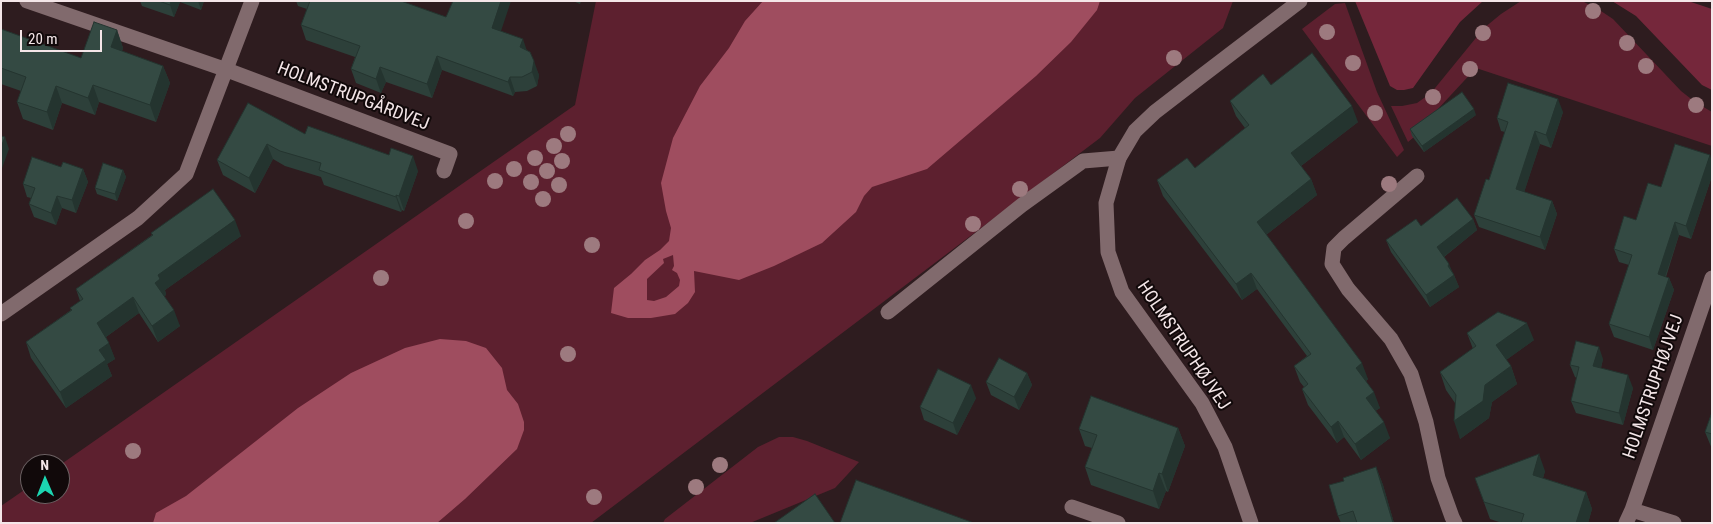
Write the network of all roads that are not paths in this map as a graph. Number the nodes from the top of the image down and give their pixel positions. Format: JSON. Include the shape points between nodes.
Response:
{"nodes":[{"id":1,"x":27,"y":1,"type":"edge"},
{"id":2,"x":252,"y":1,"type":"edge"},
{"id":3,"x":1300,"y":1,"type":"edge"},
{"id":4,"x":227,"y":70,"type":"junction"},
{"id":5,"x":1119,"y":158,"type":"junction"},
{"id":6,"x":444,"y":170,"type":"dead end"},
{"id":7,"x":1417,"y":176,"type":"dead end"},
{"id":8,"x":1712,"y":278,"type":"edge"},
{"id":9,"x":888,"y":312,"type":"dead end"},
{"id":10,"x":1,"y":314,"type":"edge"},
{"id":11,"x":1072,"y":507,"type":"dead end"},
{"id":12,"x":1629,"y":516,"type":"edge"},
{"id":13,"x":1118,"y":523,"type":"edge"},
{"id":14,"x":1251,"y":523,"type":"edge"},
{"id":15,"x":1455,"y":523,"type":"edge"},
{"id":16,"x":1674,"y":523,"type":"edge"}],
"edges":[{"from":1,"to":4,"type":"street","name":"HOLMSTRUPGÅRDVEJ"},
{"from":2,"to":4,"type":"street"},
{"from":3,"to":5,"type":"street","name":"HOLMSTRUPHØJVEJ","via":[[1155,112],[1136,132]]},
{"from":4,"to":6,"type":"street","name":"HOLMSTRUPGÅRDVEJ","via":[[450,154]]},
{"from":4,"to":10,"type":"street","via":[[186,174],[138,218]]},
{"from":5,"to":9,"type":"street","via":[[1083,161],[1022,205]]},
{"from":5,"to":14,"type":"street","name":"HOLMSTRUPHØJVEJ","via":[[1106,203],[1108,252],[1122,292],[1202,403],[1225,447]]},
{"from":7,"to":15,"type":"street","via":[[1334,248],[1332,264],[1348,289],[1391,339],[1411,374],[1438,478]]},
{"from":8,"to":12,"type":"street","name":"HOLMSTRUPHØJVEJ"},
{"from":11,"to":13,"type":"street"},
{"from":12,"to":16,"type":"street","name":"HOLMSTRUPHØJVEJ"}]}
